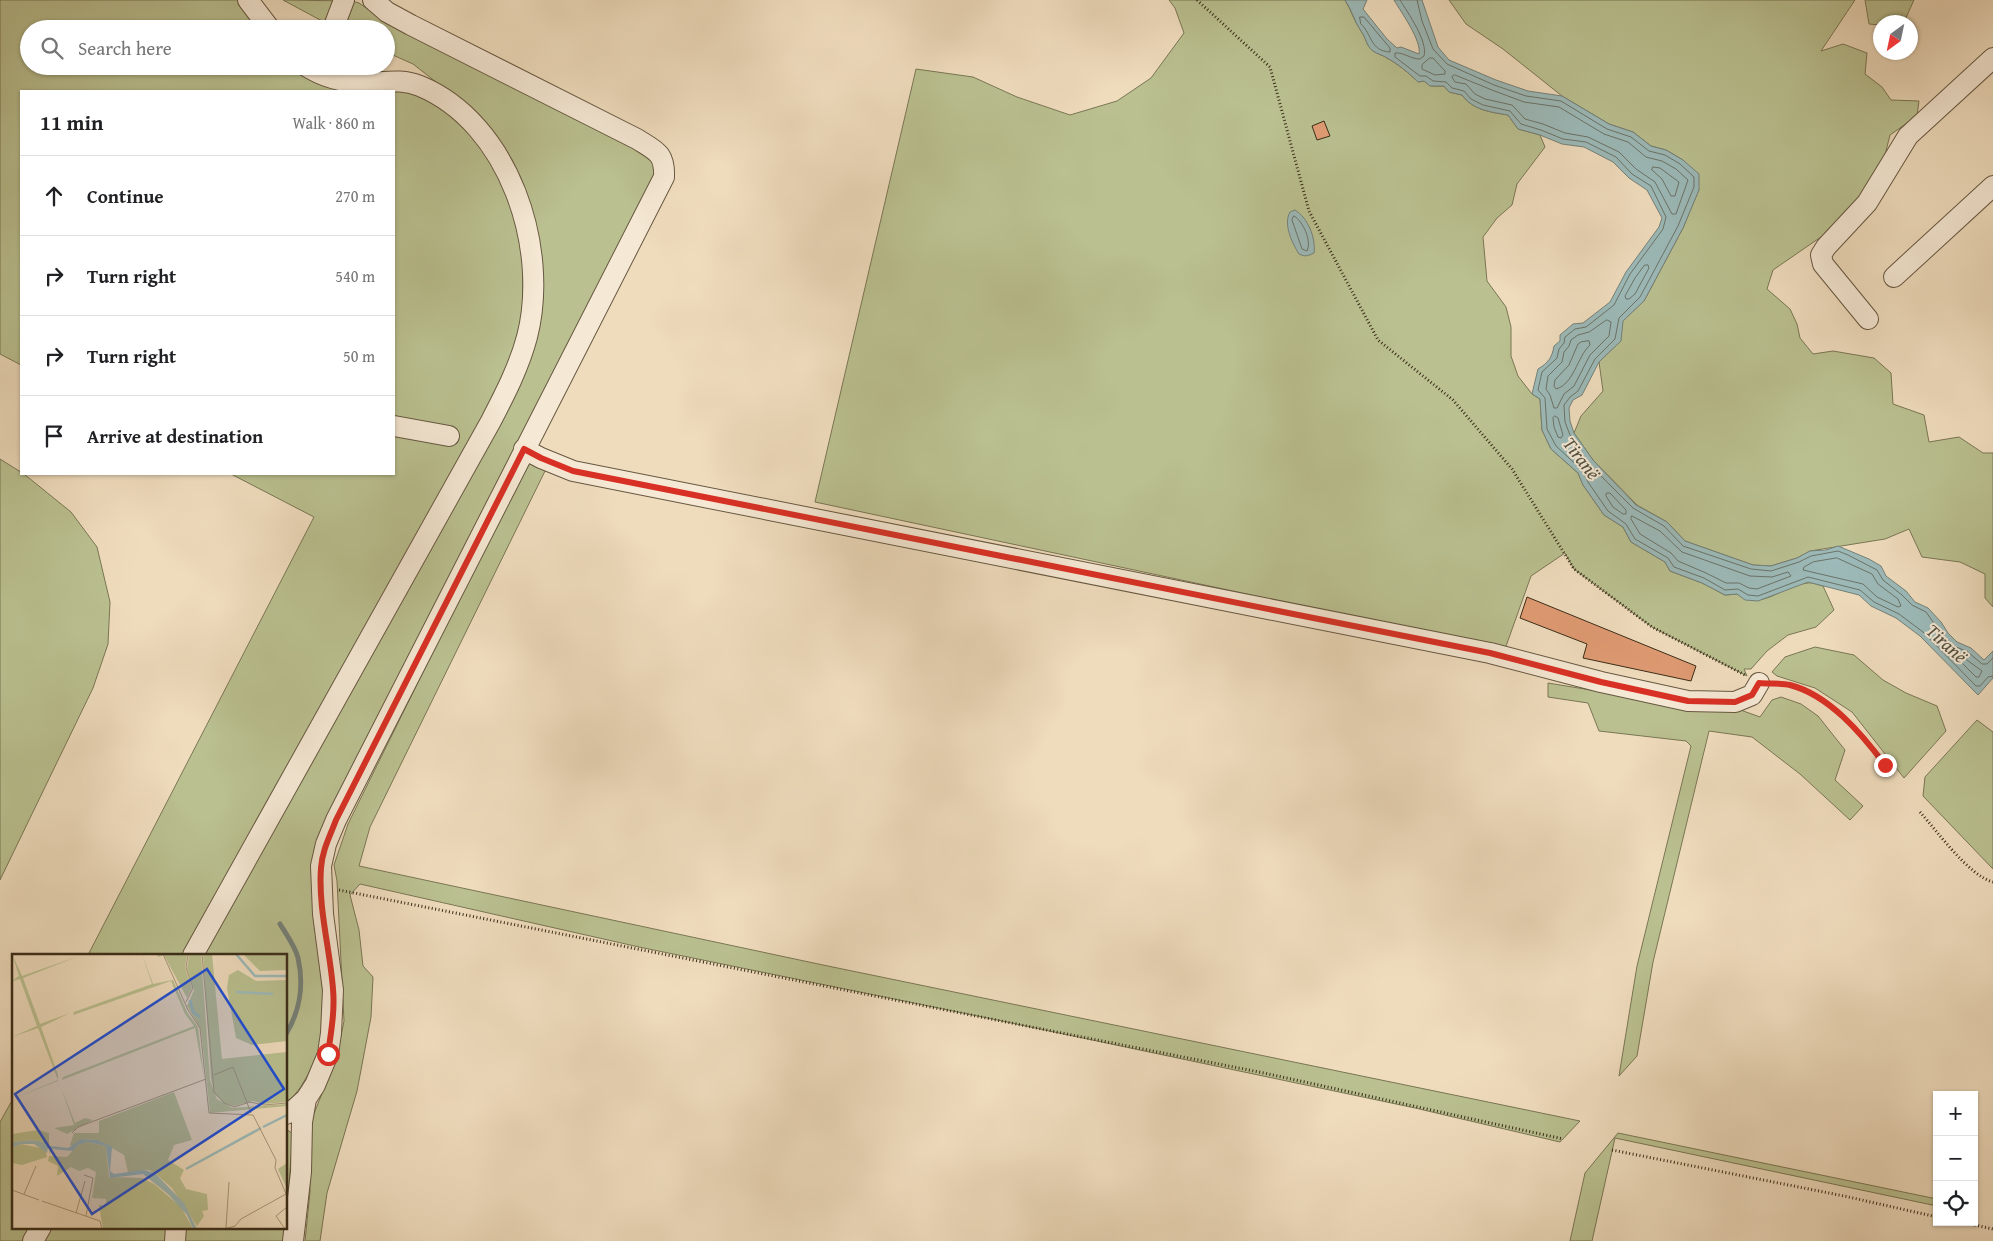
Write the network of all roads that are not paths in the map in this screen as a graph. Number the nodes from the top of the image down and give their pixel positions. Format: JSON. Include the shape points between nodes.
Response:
{"nodes":[{"id":1,"x":248,"y":0,"type":"edge"},
{"id":2,"x":344,"y":0,"type":"edge"},
{"id":3,"x":374,"y":0,"type":"edge"},
{"id":4,"x":263,"y":20,"type":"edge"},
{"id":5,"x":336,"y":20,"type":"edge"},
{"id":6,"x":1993,"y":58,"type":"edge"},
{"id":7,"x":325,"y":78,"type":"edge"},
{"id":8,"x":1993,"y":186,"type":"edge"},
{"id":9,"x":1894,"y":277,"type":"dead end"},
{"id":10,"x":1868,"y":319,"type":"dead end"},
{"id":11,"x":395,"y":426,"type":"edge"},
{"id":12,"x":449,"y":436,"type":"dead end"},
{"id":13,"x":524,"y":449,"type":"junction"},
{"id":14,"x":1759,"y":683,"type":"road end"},
{"id":15,"x":194,"y":954,"type":"edge"},
{"id":16,"x":306,"y":1099,"type":"junction"},
{"id":17,"x":288,"y":1113,"type":"edge"},
{"id":18,"x":40,"y":1228,"type":"edge"},
{"id":19,"x":176,"y":1228,"type":"edge"},
{"id":20,"x":33,"y":1241,"type":"edge"},
{"id":21,"x":175,"y":1241,"type":"edge"},
{"id":22,"x":293,"y":1241,"type":"edge"}],
"edges":[{"from":1,"to":4,"type":"street"},
{"from":2,"to":5,"type":"street"},
{"from":3,"to":13,"type":"street","via":[[411,26],[638,139],[656,150],[665,163],[664,177],[657,194]]},
{"from":6,"to":10,"type":"street","via":[[1908,136],[1867,203],[1821,255],[1823,264]]},
{"from":7,"to":15,"type":"street","via":[[364,83],[401,81],[418,85],[439,95],[472,122],[511,181],[523,214],[530,241],[532,308],[519,363],[500,404]]},
{"from":8,"to":9,"type":"street"},
{"from":11,"to":12,"type":"street"},
{"from":13,"to":14,"type":"street","via":[[573,471],[1490,653],[1688,701],[1735,702],[1752,695]]},
{"from":13,"to":16,"type":"street","via":[[326,844],[321,866],[321,891],[333,1011],[328,1054]]},
{"from":16,"to":17,"type":"street"},
{"from":16,"to":22,"type":"street"},
{"from":18,"to":20,"type":"street"},
{"from":19,"to":21,"type":"street"}]}
